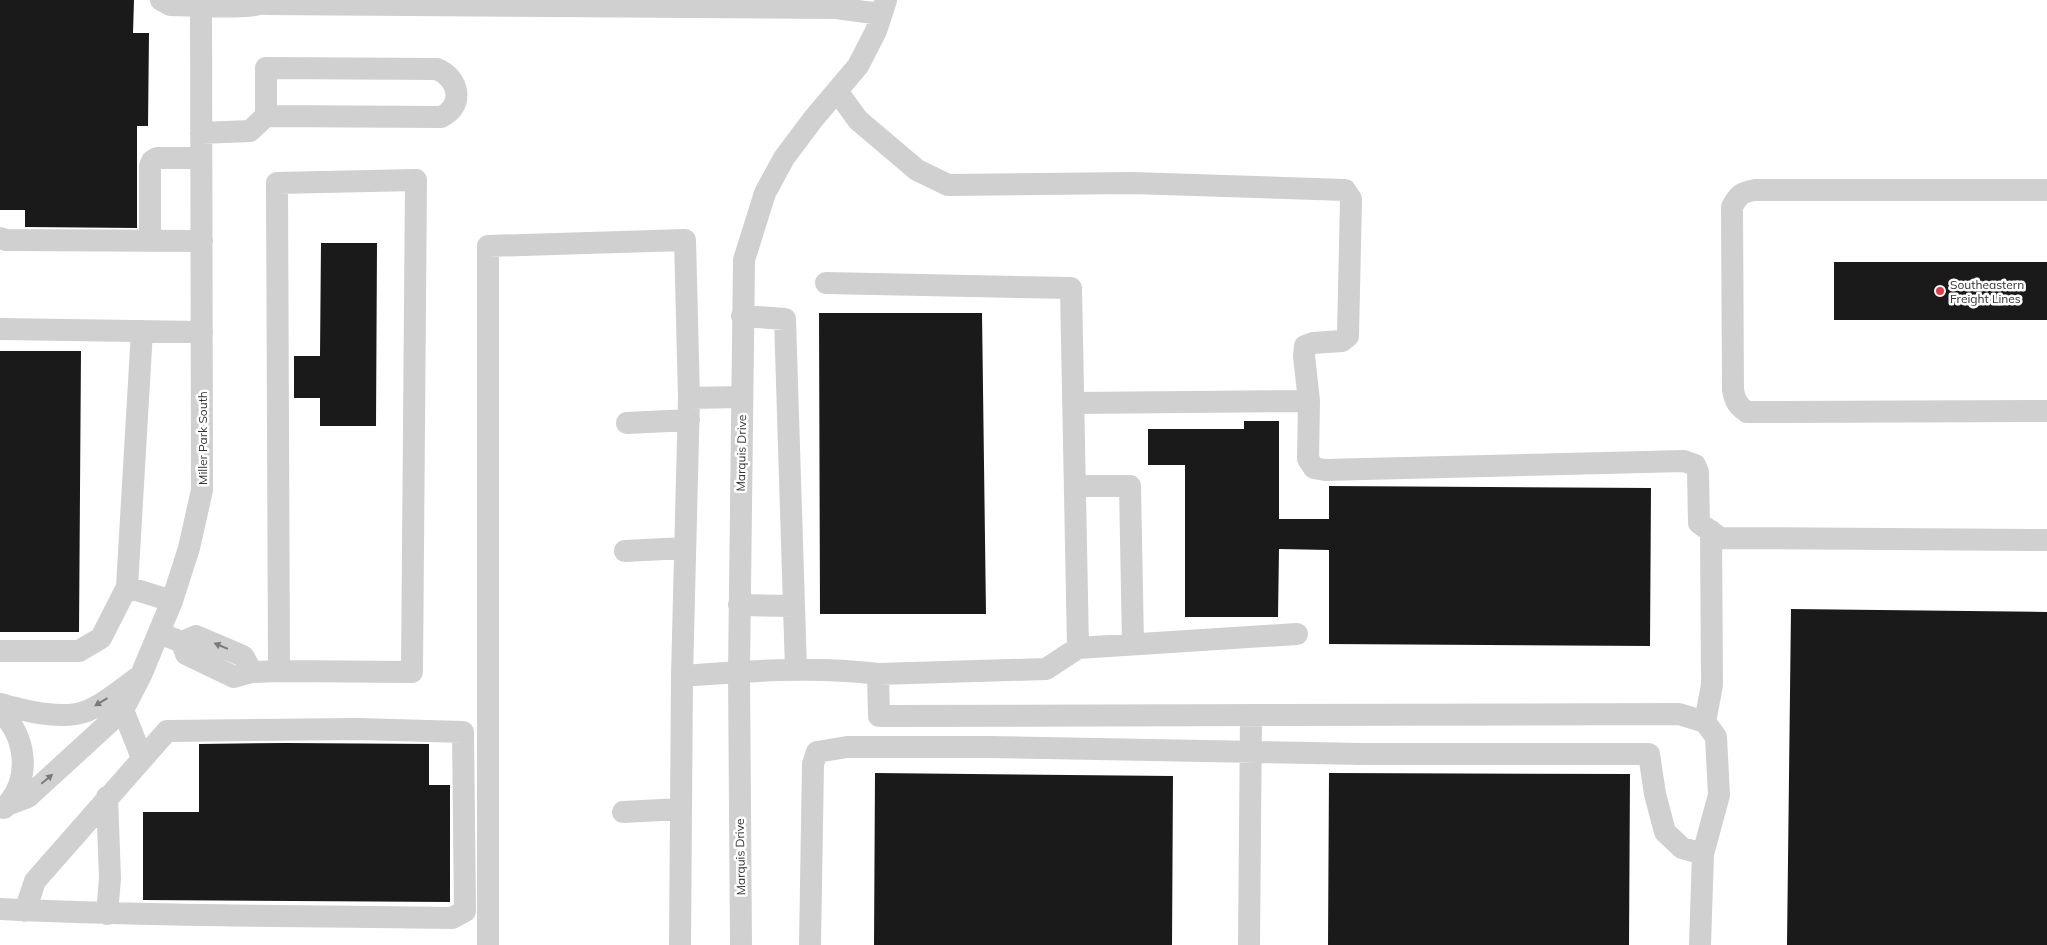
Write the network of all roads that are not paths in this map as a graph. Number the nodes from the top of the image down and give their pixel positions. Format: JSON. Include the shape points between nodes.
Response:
{"nodes":[{"id":1,"x":161,"y":0,"type":"edge"},
{"id":2,"x":268,"y":2,"type":"edge"},
{"id":3,"x":201,"y":3,"type":"edge"},
{"id":4,"x":638,"y":3,"type":"edge"},
{"id":5,"x":884,"y":7,"type":"edge"},
{"id":6,"x":838,"y":91,"type":"junction"},
{"id":7,"x":266,"y":116,"type":"junction"},
{"id":8,"x":201,"y":133,"type":"junction"},
{"id":9,"x":201,"y":158,"type":"junction"},
{"id":10,"x":2047,"y":190,"type":"edge"},
{"id":11,"x":0,"y":238,"type":"edge"},
{"id":12,"x":150,"y":241,"type":"junction"},
{"id":13,"x":202,"y":241,"type":"junction"},
{"id":14,"x":826,"y":283,"type":"dead end"},
{"id":15,"x":742,"y":316,"type":"junction"},
{"id":16,"x":0,"y":329,"type":"edge"},
{"id":17,"x":142,"y":331,"type":"junction"},
{"id":18,"x":202,"y":332,"type":"junction"},
{"id":19,"x":742,"y":397,"type":"junction"},
{"id":20,"x":689,"y":398,"type":"junction"},
{"id":21,"x":1310,"y":401,"type":"junction"},
{"id":22,"x":1073,"y":403,"type":"junction"},
{"id":23,"x":2047,"y":411,"type":"edge"},
{"id":24,"x":689,"y":420,"type":"junction"},
{"id":25,"x":628,"y":423,"type":"dead end"},
{"id":26,"x":1075,"y":486,"type":"junction"},
{"id":27,"x":1710,"y":532,"type":"junction"},
{"id":28,"x":2047,"y":540,"type":"edge"},
{"id":29,"x":685,"y":548,"type":"junction"},
{"id":30,"x":625,"y":551,"type":"dead end"},
{"id":31,"x":127,"y":587,"type":"junction"},
{"id":32,"x":172,"y":601,"type":"junction"},
{"id":33,"x":740,"y":605,"type":"junction"},
{"id":34,"x":794,"y":606,"type":"junction"},
{"id":35,"x":158,"y":633,"type":"junction"},
{"id":36,"x":1298,"y":634,"type":"dead end"},
{"id":37,"x":1133,"y":644,"type":"junction"},
{"id":38,"x":1078,"y":648,"type":"junction"},
{"id":39,"x":0,"y":651,"type":"edge"},
{"id":40,"x":796,"y":670,"type":"junction"},
{"id":41,"x":280,"y":671,"type":"junction"},
{"id":42,"x":739,"y":672,"type":"junction"},
{"id":43,"x":878,"y":674,"type":"junction"},
{"id":44,"x":141,"y":675,"type":"junction"},
{"id":45,"x":682,"y":676,"type":"junction"},
{"id":46,"x":0,"y":704,"type":"edge"},
{"id":47,"x":123,"y":710,"type":"junction"},
{"id":48,"x":0,"y":711,"type":"edge"},
{"id":49,"x":1251,"y":715,"type":"junction"},
{"id":50,"x":1705,"y":722,"type":"junction"},
{"id":51,"x":1251,"y":752,"type":"junction"},
{"id":52,"x":142,"y":758,"type":"junction"},
{"id":53,"x":108,"y":797,"type":"junction"},
{"id":54,"x":4,"y":808,"type":"edge"},
{"id":55,"x":681,"y":809,"type":"junction"},
{"id":56,"x":623,"y":812,"type":"dead end"},
{"id":57,"x":1703,"y":854,"type":"junction"},
{"id":58,"x":0,"y":910,"type":"edge"},
{"id":59,"x":25,"y":910,"type":"junction"},
{"id":60,"x":108,"y":914,"type":"junction"},
{"id":61,"x":488,"y":945,"type":"edge"},
{"id":62,"x":680,"y":945,"type":"edge"},
{"id":63,"x":741,"y":945,"type":"edge"},
{"id":64,"x":810,"y":945,"type":"edge"},
{"id":65,"x":1249,"y":945,"type":"edge"},
{"id":66,"x":1700,"y":945,"type":"edge"}],
"edges":[{"from":1,"to":3,"type":"street","via":[[170,5]]},
{"from":2,"to":3,"type":"street","via":[[243,6]]},
{"from":2,"to":4,"type":"street"},
{"from":3,"to":8,"type":"street","name":"Miller Park South"},
{"from":4,"to":5,"type":"street"},
{"from":5,"to":6,"type":"street","name":"Marquis Drive","via":[[858,66]]},
{"from":6,"to":15,"type":"street","name":"Marquis Drive","via":[[784,158],[765,193],[744,260]]},
{"from":6,"to":21,"type":"street","via":[[858,120],[916,170],[948,185],[1132,183],[1345,190],[1351,199],[1348,336],[1342,341],[1305,346]]},
{"from":7,"to":7,"type":"street","via":[[266,68],[437,69],[452,80],[456,89],[456,102],[449,114],[441,117]]},
{"from":7,"to":8,"type":"street","via":[[250,131]]},
{"from":8,"to":9,"type":"street","name":"Miller Park South"},
{"from":9,"to":12,"type":"street","via":[[157,158],[152,161]]},
{"from":9,"to":13,"type":"street","name":"Miller Park South"},
{"from":10,"to":23,"type":"street","via":[[1756,190],[1744,192],[1732,207],[1733,390],[1739,407],[1747,412]]},
{"from":11,"to":12,"type":"street"},
{"from":12,"to":13,"type":"street"},
{"from":13,"to":18,"type":"street","name":"Miller Park South"},
{"from":14,"to":22,"type":"street","via":[[1071,288]]},
{"from":15,"to":19,"type":"street","name":"Marquis Drive"},
{"from":15,"to":34,"type":"street","via":[[785,319]]},
{"from":16,"to":17,"type":"street"},
{"from":17,"to":18,"type":"street"},
{"from":17,"to":31,"type":"street"},
{"from":18,"to":32,"type":"street","name":"Miller Park South","via":[[202,490],[189,548]]},
{"from":19,"to":20,"type":"street"},
{"from":19,"to":33,"type":"street","name":"Marquis Drive"},
{"from":20,"to":24,"type":"street"},
{"from":20,"to":61,"type":"street","via":[[685,240],[488,246]]},
{"from":21,"to":22,"type":"street"},
{"from":21,"to":27,"type":"street","via":[[1308,459],[1314,468],[1684,461],[1695,465],[1698,472],[1699,523]]},
{"from":22,"to":26,"type":"street"},
{"from":24,"to":25,"type":"street"},
{"from":24,"to":29,"type":"street"},
{"from":26,"to":37,"type":"street","via":[[1130,486]]},
{"from":26,"to":38,"type":"street"},
{"from":27,"to":28,"type":"street","via":[[1720,538]]},
{"from":27,"to":50,"type":"street","via":[[1712,685]]},
{"from":29,"to":30,"type":"street"},
{"from":29,"to":45,"type":"street"},
{"from":31,"to":32,"type":"street"},
{"from":31,"to":39,"type":"street","via":[[101,638],[79,651]]},
{"from":32,"to":35,"type":"street","name":"Miller Park South"},
{"from":33,"to":34,"type":"street"},
{"from":33,"to":42,"type":"street","name":"Marquis Drive"},
{"from":34,"to":40,"type":"street"},
{"from":35,"to":41,"type":"street","via":[[182,642],[186,654],[234,677],[252,672]]},
{"from":35,"to":44,"type":"street","name":"Miller Park South"},
{"from":36,"to":37,"type":"street"},
{"from":37,"to":38,"type":"street"},
{"from":38,"to":43,"type":"street","via":[[1046,669]]},
{"from":40,"to":42,"type":"street"},
{"from":40,"to":43,"type":"street","via":[[832,669]]},
{"from":41,"to":41,"type":"street","via":[[412,672],[416,180],[277,183]]},
{"from":42,"to":45,"type":"street"},
{"from":42,"to":63,"type":"street","name":"Marquis Drive"},
{"from":43,"to":49,"type":"street","via":[[879,716]]},
{"from":44,"to":46,"type":"street","one_way":true,"via":[[100,704],[77,714],[30,712]]},
{"from":44,"to":47,"type":"street","name":"Miller Park South"},
{"from":45,"to":55,"type":"street"},
{"from":47,"to":52,"type":"street"},
{"from":54,"to":47,"type":"street","name":"Miller Park South","one_way":true,"via":[[28,797]]},
{"from":48,"to":54,"type":"street","via":[[16,732],[22,747],[23,765],[20,782]]},
{"from":49,"to":50,"type":"street","via":[[1679,714]]},
{"from":49,"to":51,"type":"street"},
{"from":50,"to":57,"type":"street","via":[[1716,737],[1719,795]]},
{"from":51,"to":57,"type":"street","via":[[1649,754],[1665,832],[1682,848]]},
{"from":51,"to":64,"type":"street","via":[[847,746],[817,752],[813,764]]},
{"from":51,"to":65,"type":"street"},
{"from":52,"to":53,"type":"street"},
{"from":52,"to":60,"type":"street","via":[[167,731],[359,729],[463,732],[466,911],[452,918]]},
{"from":53,"to":59,"type":"street","via":[[35,881]]},
{"from":53,"to":60,"type":"street"},
{"from":55,"to":56,"type":"street"},
{"from":55,"to":62,"type":"street"},
{"from":57,"to":66,"type":"street"},
{"from":58,"to":59,"type":"street"},
{"from":59,"to":60,"type":"street"}]}
